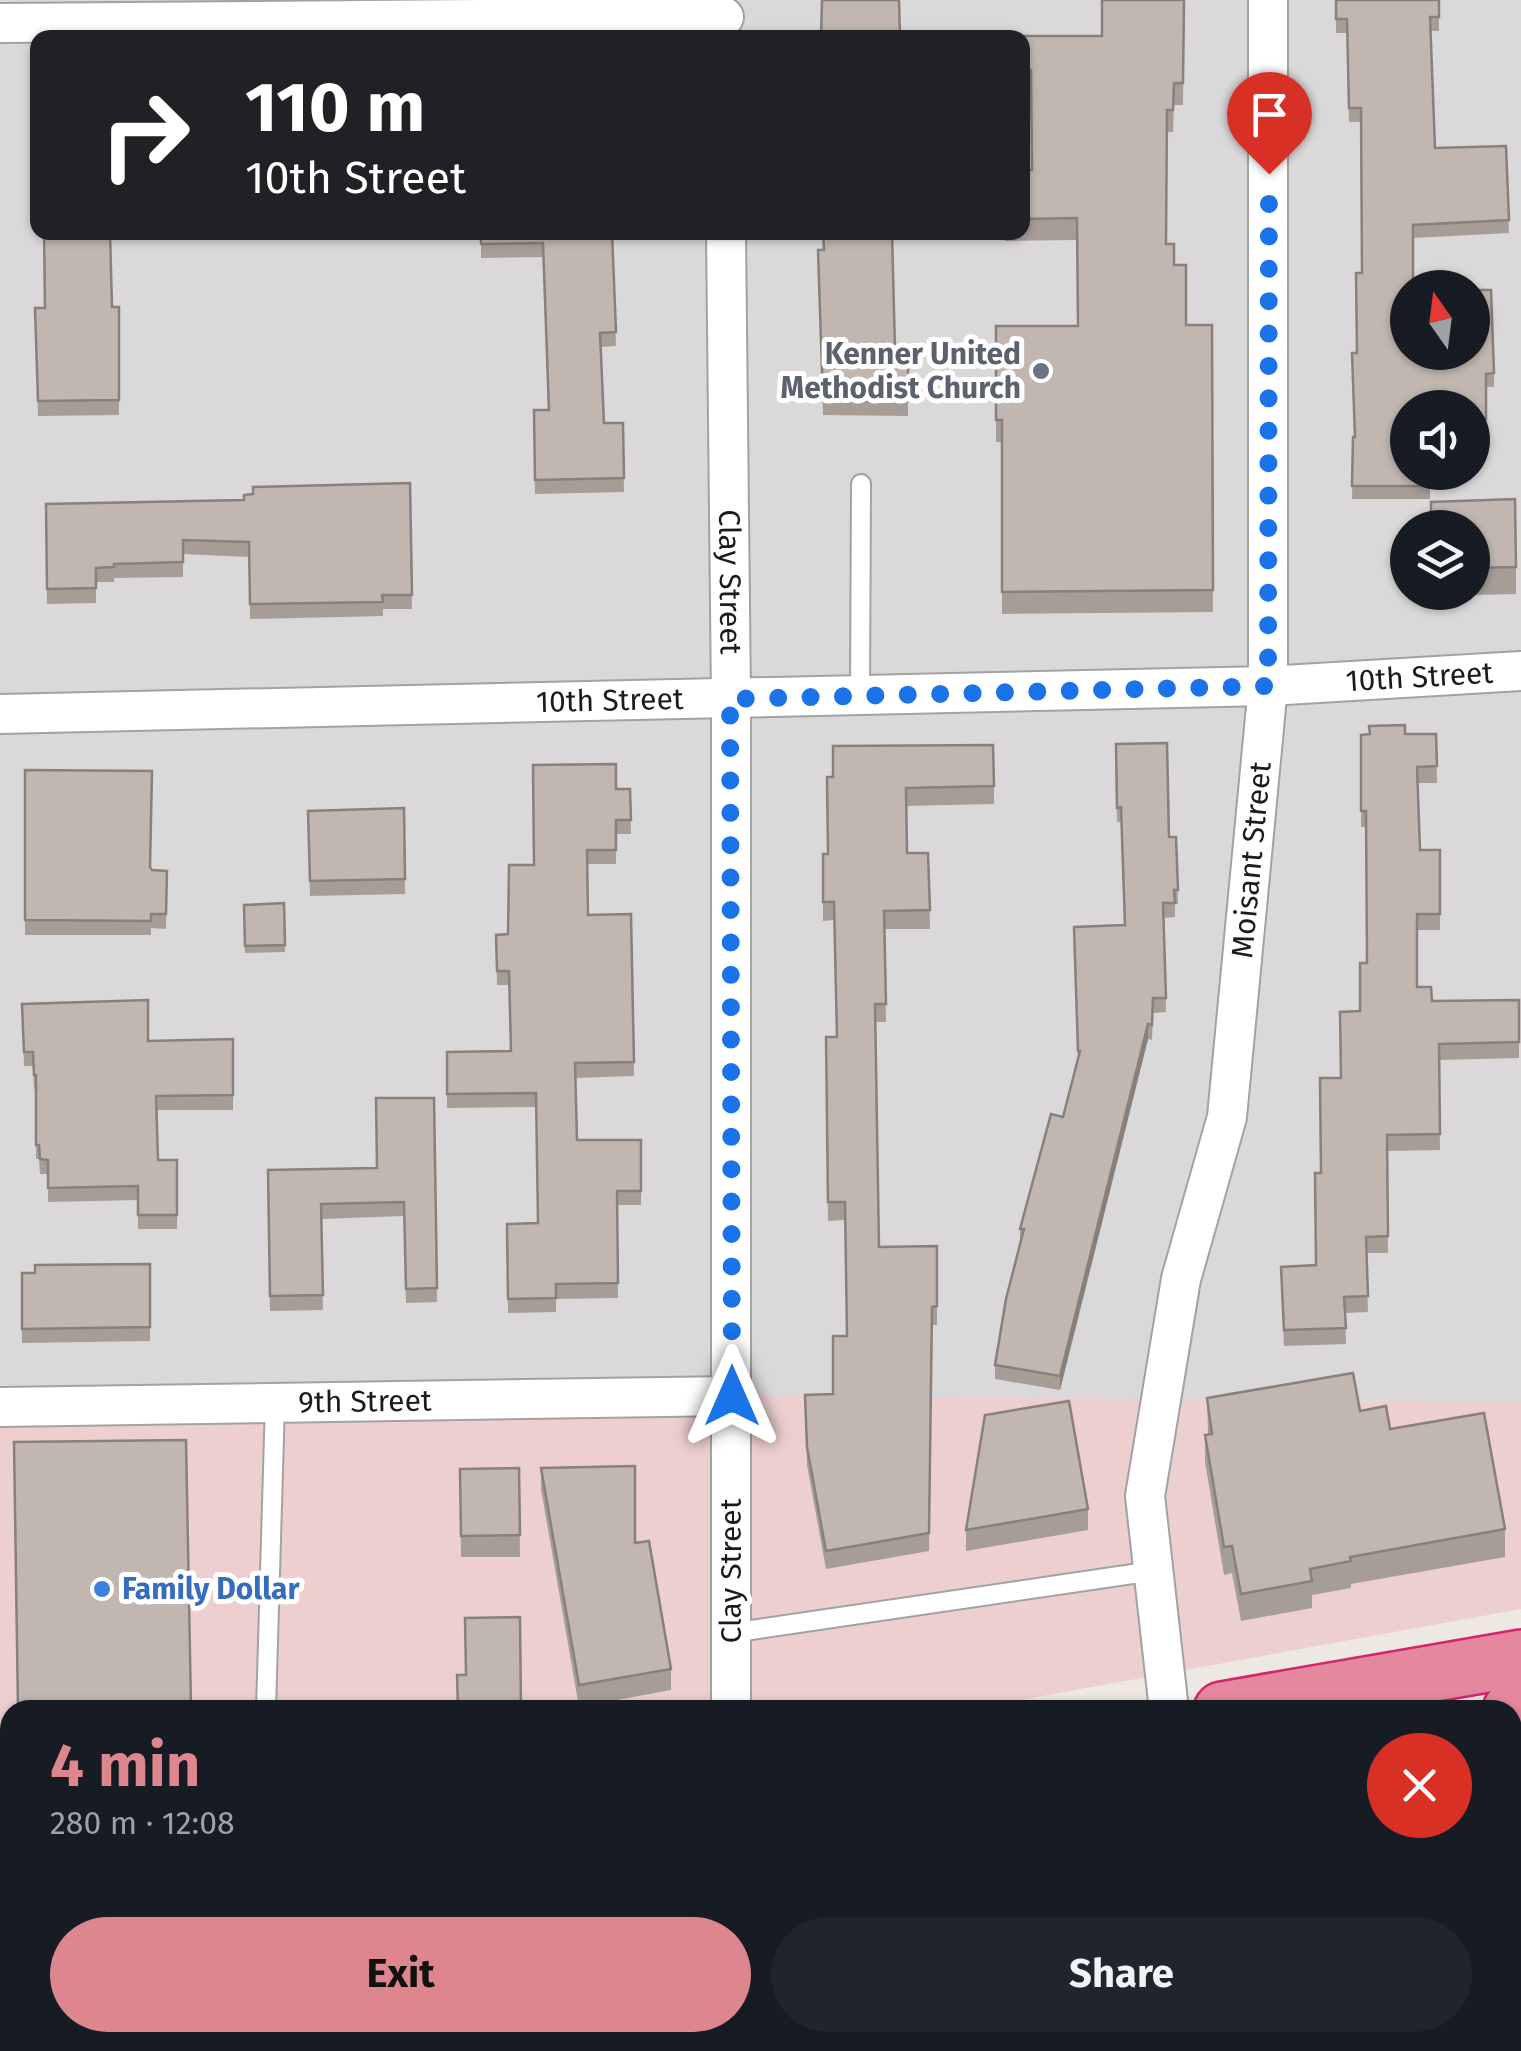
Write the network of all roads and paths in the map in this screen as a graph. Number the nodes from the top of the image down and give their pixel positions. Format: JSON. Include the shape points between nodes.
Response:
{"nodes":[{"id":1,"x":1268,"y":0,"type":"edge"},
{"id":2,"x":723,"y":18,"type":"edge"},
{"id":3,"x":0,"y":23,"type":"edge"},
{"id":4,"x":726,"y":240,"type":"edge"},
{"id":5,"x":862,"y":484,"type":"dead end"},
{"id":6,"x":1521,"y":671,"type":"edge"},
{"id":7,"x":1268,"y":686,"type":"junction"},
{"id":8,"x":860,"y":696,"type":"junction"},
{"id":9,"x":730,"y":699,"type":"junction"},
{"id":10,"x":0,"y":714,"type":"edge"},
{"id":11,"x":732,"y":1396,"type":"junction"},
{"id":12,"x":275,"y":1402,"type":"junction"},
{"id":13,"x":0,"y":1407,"type":"edge"},
{"id":14,"x":1153,"y":1571,"type":"junction"},
{"id":15,"x":731,"y":1633,"type":"junction"},
{"id":16,"x":1521,"y":1658,"type":"edge"},
{"id":17,"x":266,"y":1700,"type":"edge"},
{"id":18,"x":731,"y":1700,"type":"edge"},
{"id":19,"x":1168,"y":1700,"type":"edge"},
{"id":20,"x":1280,"y":1700,"type":"edge"}],
"edges":[{"from":1,"to":7,"type":"street","name":"Moisant Street"},
{"from":2,"to":3,"type":"street"},
{"from":4,"to":9,"type":"street","name":"Clay Street"},
{"from":5,"to":8,"type":"lane"},
{"from":6,"to":7,"type":"street","name":"10th Street"},
{"from":7,"to":8,"type":"street","name":"10th Street"},
{"from":7,"to":14,"type":"street","name":"Moisant Street","via":[[1228,1117],[1181,1279],[1145,1496]]},
{"from":8,"to":9,"type":"street","name":"10th Street"},
{"from":9,"to":10,"type":"street","name":"10th Street"},
{"from":9,"to":11,"type":"street","name":"Clay Street"},
{"from":11,"to":12,"type":"street","name":"9th Street"},
{"from":11,"to":15,"type":"street","name":"Clay Street"},
{"from":12,"to":13,"type":"street","name":"9th Street"},
{"from":12,"to":17,"type":"lane"},
{"from":14,"to":15,"type":"lane"},
{"from":14,"to":19,"type":"street","name":"Moisant Street"},
{"from":15,"to":18,"type":"street","name":"Clay Street"},
{"from":16,"to":20,"type":"highway"}]}
